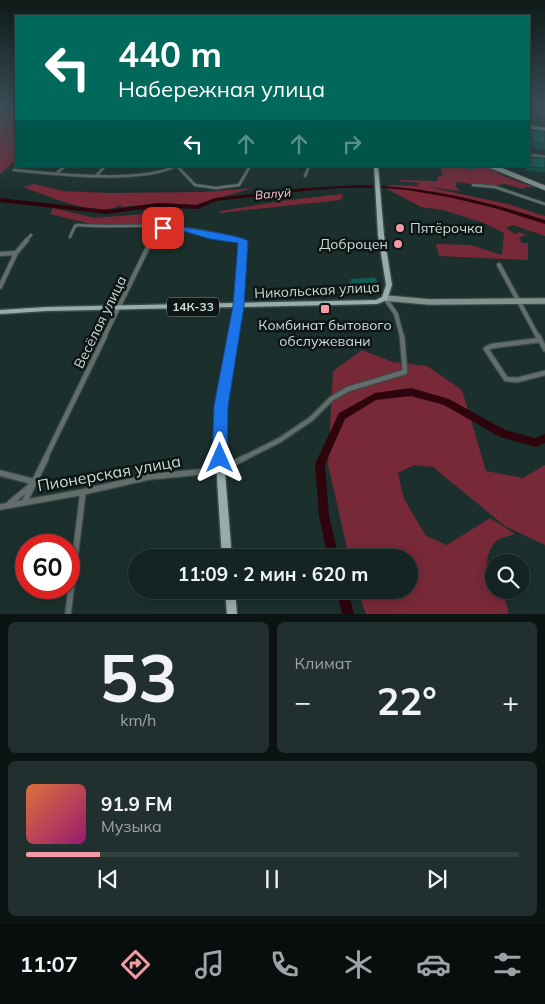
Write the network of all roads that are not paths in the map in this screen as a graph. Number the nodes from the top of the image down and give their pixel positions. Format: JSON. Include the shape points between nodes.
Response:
{"nodes":[{"id":1,"x":530,"y":155,"type":"edge"},
{"id":2,"x":545,"y":157,"type":"edge"},
{"id":3,"x":31,"y":167,"type":"edge"},
{"id":4,"x":64,"y":167,"type":"edge"},
{"id":5,"x":104,"y":167,"type":"edge"},
{"id":6,"x":176,"y":167,"type":"edge"},
{"id":7,"x":178,"y":167,"type":"edge"},
{"id":8,"x":249,"y":167,"type":"edge"},
{"id":9,"x":309,"y":167,"type":"edge"},
{"id":10,"x":376,"y":167,"type":"edge"},
{"id":11,"x":493,"y":167,"type":"edge"},
{"id":12,"x":14,"y":170,"type":"dead end"},
{"id":13,"x":27,"y":170,"type":"junction"},
{"id":14,"x":58,"y":172,"type":"junction"},
{"id":15,"x":97,"y":175,"type":"junction"},
{"id":16,"x":306,"y":176,"type":"dead end"},
{"id":17,"x":473,"y":185,"type":"dead end"},
{"id":18,"x":545,"y":188,"type":"edge"},
{"id":19,"x":545,"y":204,"type":"edge"},
{"id":20,"x":163,"y":228,"type":"junction"},
{"id":21,"x":31,"y":234,"type":"dead end"},
{"id":22,"x":70,"y":237,"type":"dead end"},
{"id":23,"x":16,"y":252,"type":"junction"},
{"id":24,"x":0,"y":254,"type":"edge"},
{"id":25,"x":499,"y":265,"type":"dead end"},
{"id":26,"x":0,"y":287,"type":"edge"},
{"id":27,"x":385,"y":298,"type":"junction"},
{"id":28,"x":519,"y":301,"type":"junction"},
{"id":29,"x":545,"y":301,"type":"edge"},
{"id":30,"x":238,"y":306,"type":"junction"},
{"id":31,"x":118,"y":308,"type":"junction"},
{"id":32,"x":0,"y":312,"type":"edge"},
{"id":33,"x":540,"y":340,"type":"junction"},
{"id":34,"x":545,"y":349,"type":"edge"},
{"id":35,"x":545,"y":373,"type":"edge"},
{"id":36,"x":61,"y":428,"type":"joint"},
{"id":37,"x":220,"y":470,"type":"junction"},
{"id":38,"x":0,"y":473,"type":"edge"},
{"id":39,"x":35,"y":482,"type":"junction"},
{"id":40,"x":83,"y":492,"type":"junction"},
{"id":41,"x":25,"y":501,"type":"junction"},
{"id":42,"x":8,"y":505,"type":"junction"},
{"id":43,"x":0,"y":507,"type":"edge"},
{"id":44,"x":226,"y":549,"type":"edge"},
{"id":45,"x":231,"y":599,"type":"edge"},
{"id":46,"x":68,"y":614,"type":"edge"},
{"id":47,"x":232,"y":614,"type":"edge"}],
"edges":[{"from":1,"to":2,"type":"street"},
{"from":3,"to":13,"type":"street"},
{"from":4,"to":14,"type":"street"},
{"from":5,"to":15,"type":"street"},
{"from":6,"to":15,"type":"street","via":[[158,173]]},
{"from":7,"to":8,"type":"street","via":[[191,182],[202,187],[239,185]]},
{"from":9,"to":16,"type":"street"},
{"from":10,"to":27,"type":"main road","via":[[381,235],[389,285]]},
{"from":11,"to":18,"type":"main road"},
{"from":12,"to":13,"type":"street"},
{"from":13,"to":14,"type":"street"},
{"from":14,"to":15,"type":"street"},
{"from":17,"to":19,"type":"street","via":[[495,187]]},
{"from":20,"to":22,"type":"street","via":[[78,225]]},
{"from":20,"to":30,"type":"street","via":[[188,229],[243,241]]},
{"from":20,"to":31,"type":"street","name":"Весёлая улица","via":[[148,247]]},
{"from":21,"to":23,"type":"street"},
{"from":23,"to":24,"type":"street"},
{"from":23,"to":26,"type":"street"},
{"from":25,"to":28,"type":"street"},
{"from":27,"to":28,"type":"main road","name":"Никольская улица","via":[[429,302]]},
{"from":27,"to":30,"type":"main road","name":"Никольская улица","number":"14К-33","via":[[377,302]]},
{"from":27,"to":37,"type":"street","name":"Пионерская улица","via":[[401,328],[405,372],[351,387],[280,440]]},
{"from":28,"to":29,"type":"main road","name":"Никольская улица"},
{"from":28,"to":33,"type":"street"},
{"from":30,"to":31,"type":"main road","name":"Никольская улица","number":"14К-33"},
{"from":30,"to":37,"type":"main road","via":[[221,406]]},
{"from":31,"to":32,"type":"main road","name":"Никольская улица","number":"14К-33"},
{"from":31,"to":36,"type":"street","name":"Весёлая улица"},
{"from":33,"to":34,"type":"street"},
{"from":33,"to":35,"type":"street","via":[[486,349],[506,379],[517,380]]},
{"from":36,"to":39,"type":"street","name":"Пионерская улица"},
{"from":37,"to":40,"type":"street","name":"Пионерская улица","via":[[148,477]]},
{"from":37,"to":44,"type":"main road"},
{"from":38,"to":39,"type":"street","name":"Пионерская улица"},
{"from":39,"to":41,"type":"street","name":"Пионерская улица"},
{"from":39,"to":42,"type":"street"},
{"from":40,"to":41,"type":"street","name":"Пионерская улица"},
{"from":40,"to":46,"type":"street"},
{"from":41,"to":42,"type":"street","name":"Пионерская улица"},
{"from":42,"to":43,"type":"street","name":"Пионерская улица"},
{"from":45,"to":47,"type":"main road"}]}
